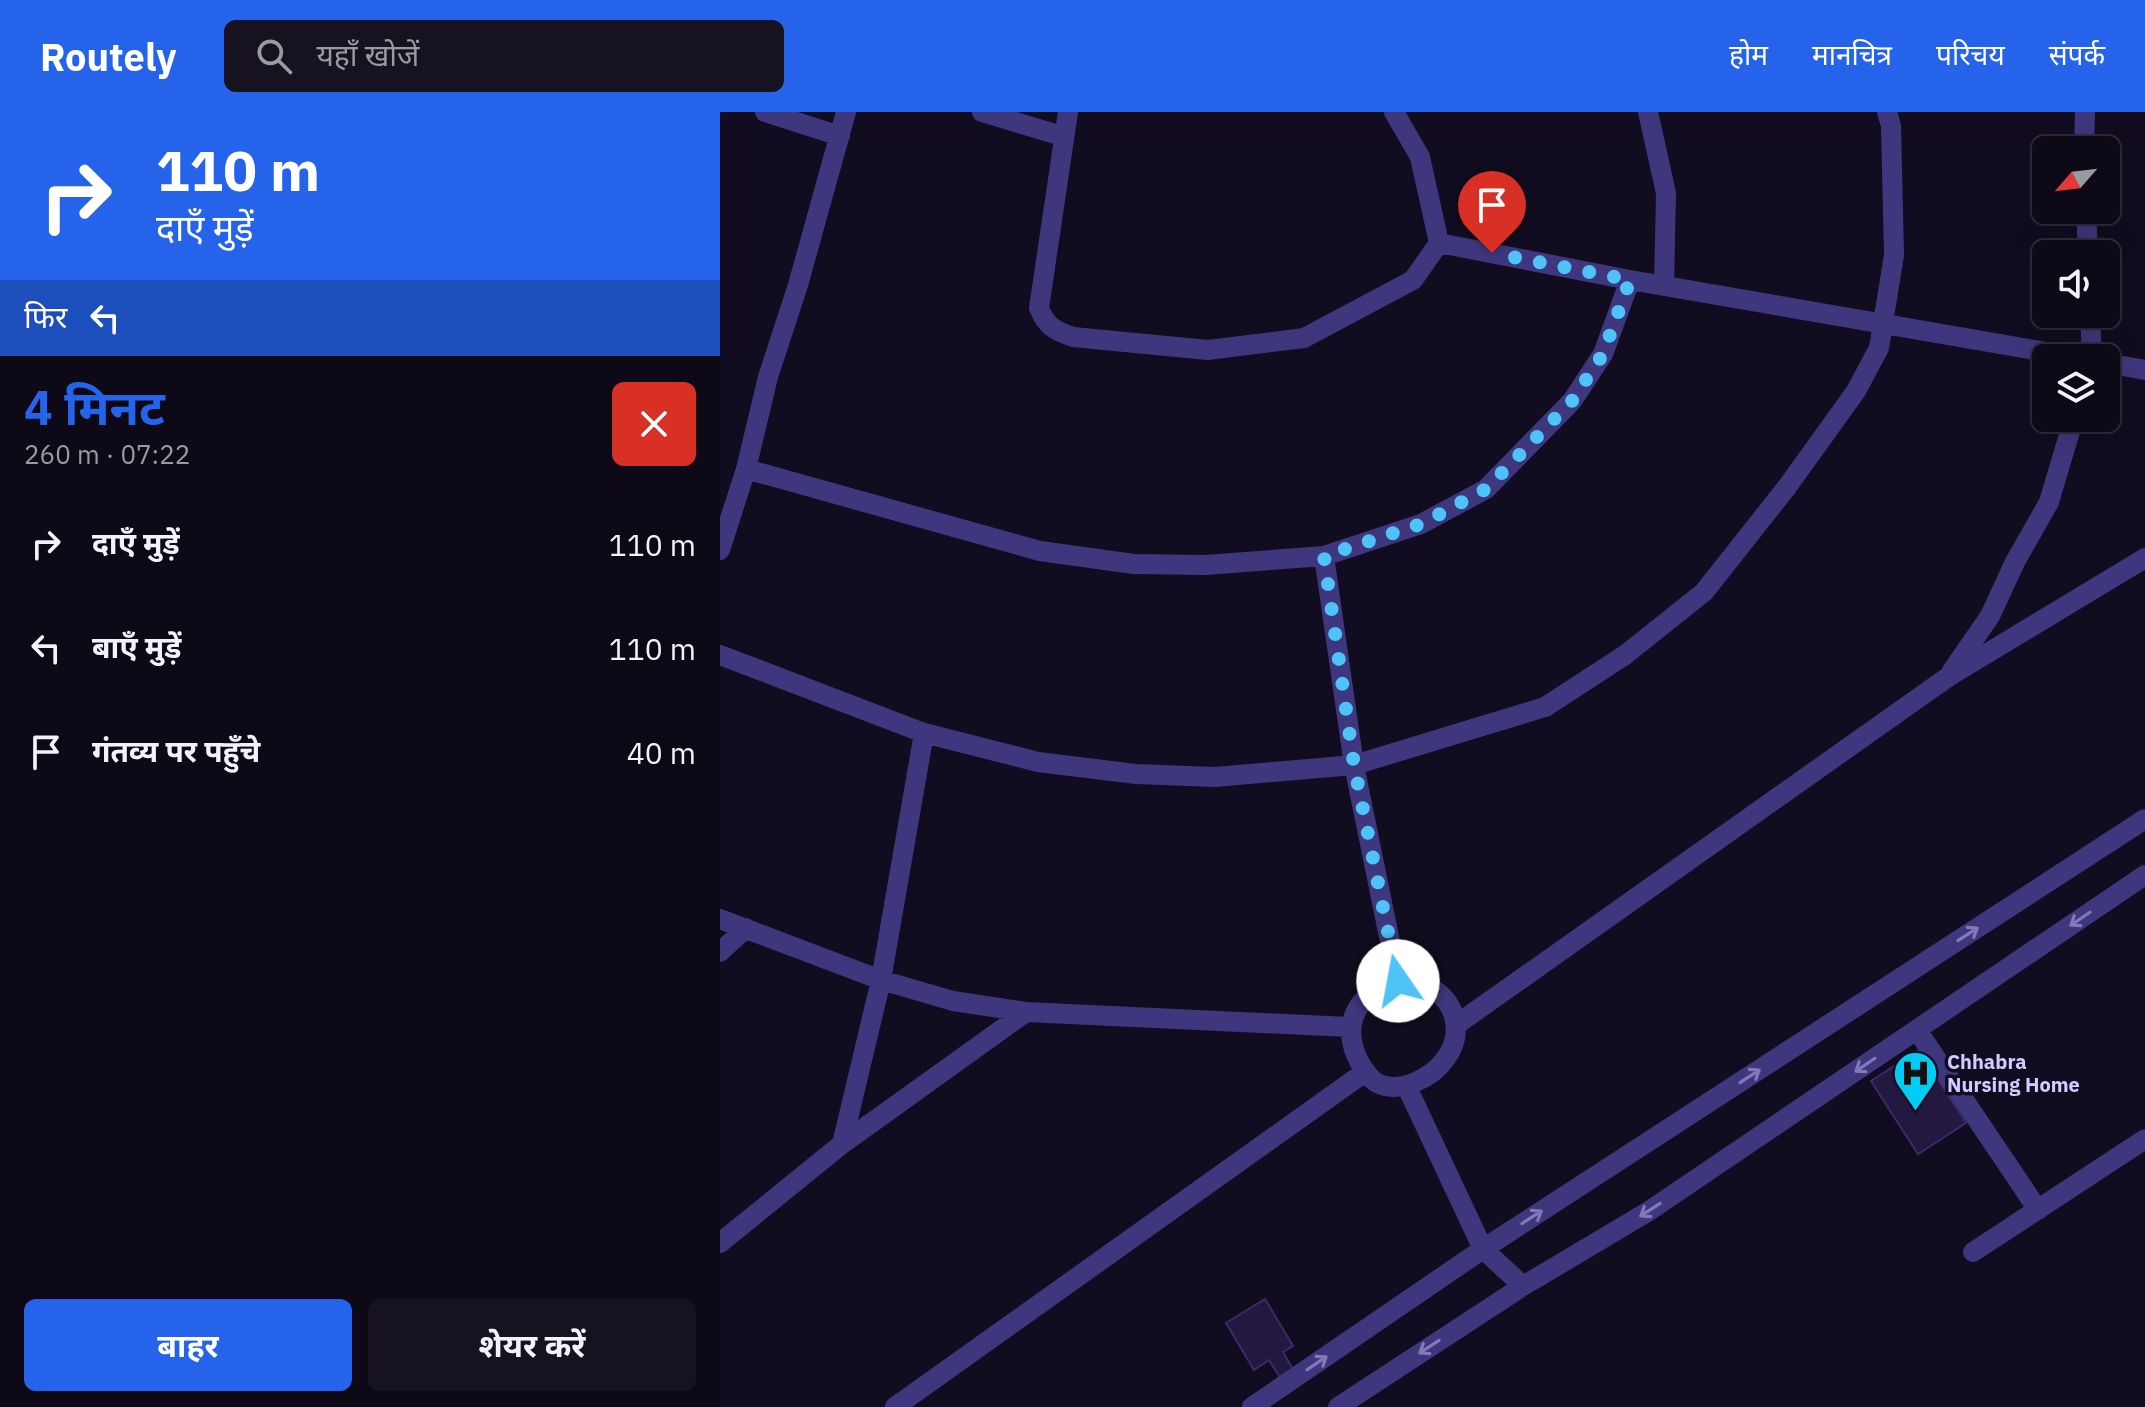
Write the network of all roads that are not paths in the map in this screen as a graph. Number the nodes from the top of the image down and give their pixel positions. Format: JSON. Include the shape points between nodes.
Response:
{"nodes":[{"id":1,"x":765,"y":112,"type":"edge"},
{"id":2,"x":846,"y":112,"type":"edge"},
{"id":3,"x":982,"y":112,"type":"edge"},
{"id":4,"x":1068,"y":112,"type":"edge"},
{"id":5,"x":1394,"y":112,"type":"edge"},
{"id":6,"x":1648,"y":112,"type":"edge"},
{"id":7,"x":1887,"y":112,"type":"edge"},
{"id":8,"x":2085,"y":112,"type":"edge"},
{"id":9,"x":840,"y":136,"type":"junction"},
{"id":10,"x":1062,"y":136,"type":"junction"},
{"id":11,"x":2084,"y":136,"type":"edge"},
{"id":12,"x":1439,"y":243,"type":"junction"},
{"id":13,"x":1630,"y":280,"type":"junction"},
{"id":14,"x":1664,"y":286,"type":"junction"},
{"id":15,"x":1883,"y":324,"type":"junction"},
{"id":16,"x":2032,"y":350,"type":"edge"},
{"id":17,"x":2120,"y":366,"type":"edge"},
{"id":18,"x":2145,"y":370,"type":"edge"},
{"id":19,"x":2070,"y":432,"type":"edge"},
{"id":20,"x":746,"y":469,"type":"junction"},
{"id":21,"x":720,"y":550,"type":"edge"},
{"id":22,"x":1324,"y":556,"type":"junction"},
{"id":23,"x":2145,"y":558,"type":"edge"},
{"id":24,"x":720,"y":655,"type":"edge"},
{"id":25,"x":1948,"y":677,"type":"junction"},
{"id":26,"x":924,"y":733,"type":"junction"},
{"id":27,"x":1354,"y":765,"type":"junction"},
{"id":28,"x":2145,"y":819,"type":"edge"},
{"id":29,"x":2145,"y":875,"type":"edge"},
{"id":30,"x":720,"y":919,"type":"edge"},
{"id":31,"x":746,"y":928,"type":"junction"},
{"id":32,"x":720,"y":952,"type":"edge"},
{"id":33,"x":881,"y":980,"type":"junction"},
{"id":34,"x":1398,"y":981,"type":"junction"},
{"id":35,"x":1026,"y":1012,"type":"junction"},
{"id":36,"x":1456,"y":1025,"type":"junction"},
{"id":37,"x":1350,"y":1027,"type":"junction"},
{"id":38,"x":1917,"y":1030,"type":"junction"},
{"id":39,"x":1365,"y":1072,"type":"junction"},
{"id":40,"x":1406,"y":1085,"type":"junction"},
{"id":41,"x":2145,"y":1139,"type":"edge"},
{"id":42,"x":842,"y":1144,"type":"junction"},
{"id":43,"x":2038,"y":1210,"type":"junction"},
{"id":44,"x":720,"y":1243,"type":"edge"},
{"id":45,"x":1483,"y":1249,"type":"junction"},
{"id":46,"x":1973,"y":1252,"type":"dead end"},
{"id":47,"x":1523,"y":1286,"type":"junction"},
{"id":48,"x":895,"y":1407,"type":"edge"},
{"id":49,"x":1252,"y":1407,"type":"edge"},
{"id":50,"x":1338,"y":1407,"type":"edge"}],
"edges":[{"from":1,"to":9,"type":"street"},
{"from":2,"to":9,"type":"street"},
{"from":3,"to":10,"type":"street"},
{"from":4,"to":10,"type":"street"},
{"from":5,"to":12,"type":"street","via":[[1420,157]]},
{"from":6,"to":14,"type":"street","via":[[1666,193]]},
{"from":7,"to":15,"type":"street","via":[[1894,255]]},
{"from":8,"to":11,"type":"street"},
{"from":9,"to":20,"type":"street"},
{"from":10,"to":12,"type":"street","via":[[1039,308],[1044,322],[1073,337],[1208,350],[1304,338],[1413,280]]},
{"from":12,"to":13,"type":"street"},
{"from":13,"to":14,"type":"street"},
{"from":13,"to":22,"type":"street","via":[[1603,354],[1572,401],[1486,489],[1421,524]]},
{"from":14,"to":15,"type":"street"},
{"from":15,"to":16,"type":"street"},
{"from":15,"to":27,"type":"street","via":[[1879,348],[1856,391],[1704,592],[1625,655],[1545,707]]},
{"from":17,"to":18,"type":"street"},
{"from":19,"to":25,"type":"street","via":[[2049,502],[1990,616]]},
{"from":20,"to":21,"type":"street"},
{"from":20,"to":22,"type":"street","via":[[1040,551],[1134,564]]},
{"from":22,"to":27,"type":"street"},
{"from":23,"to":25,"type":"street"},
{"from":24,"to":26,"type":"street"},
{"from":25,"to":36,"type":"street"},
{"from":26,"to":27,"type":"street","via":[[1038,762],[1136,774],[1215,777]]},
{"from":26,"to":33,"type":"street"},
{"from":27,"to":34,"type":"street"},
{"from":45,"to":28,"type":"street","one_way":true},
{"from":29,"to":38,"type":"street","one_way":true},
{"from":30,"to":31,"type":"street"},
{"from":31,"to":32,"type":"street"},
{"from":31,"to":33,"type":"street"},
{"from":33,"to":35,"type":"street","via":[[953,1001]]},
{"from":33,"to":42,"type":"street"},
{"from":34,"to":36,"type":"street","via":[[1431,988],[1443,997]]},
{"from":34,"to":37,"type":"street","via":[[1367,997],[1355,1010]]},
{"from":35,"to":37,"type":"street"},
{"from":35,"to":42,"type":"street"},
{"from":36,"to":40,"type":"street","via":[[1456,1038],[1444,1062],[1424,1079]]},
{"from":37,"to":39,"type":"street"},
{"from":38,"to":43,"type":"street"},
{"from":38,"to":47,"type":"street","one_way":true,"via":[[1649,1211]]},
{"from":39,"to":40,"type":"street","via":[[1375,1083]]},
{"from":39,"to":48,"type":"street"},
{"from":40,"to":45,"type":"street"},
{"from":41,"to":43,"type":"street"},
{"from":42,"to":44,"type":"street"},
{"from":43,"to":46,"type":"street"},
{"from":45,"to":47,"type":"street"},
{"from":49,"to":45,"type":"street","one_way":true},
{"from":47,"to":50,"type":"street","one_way":true}]}
